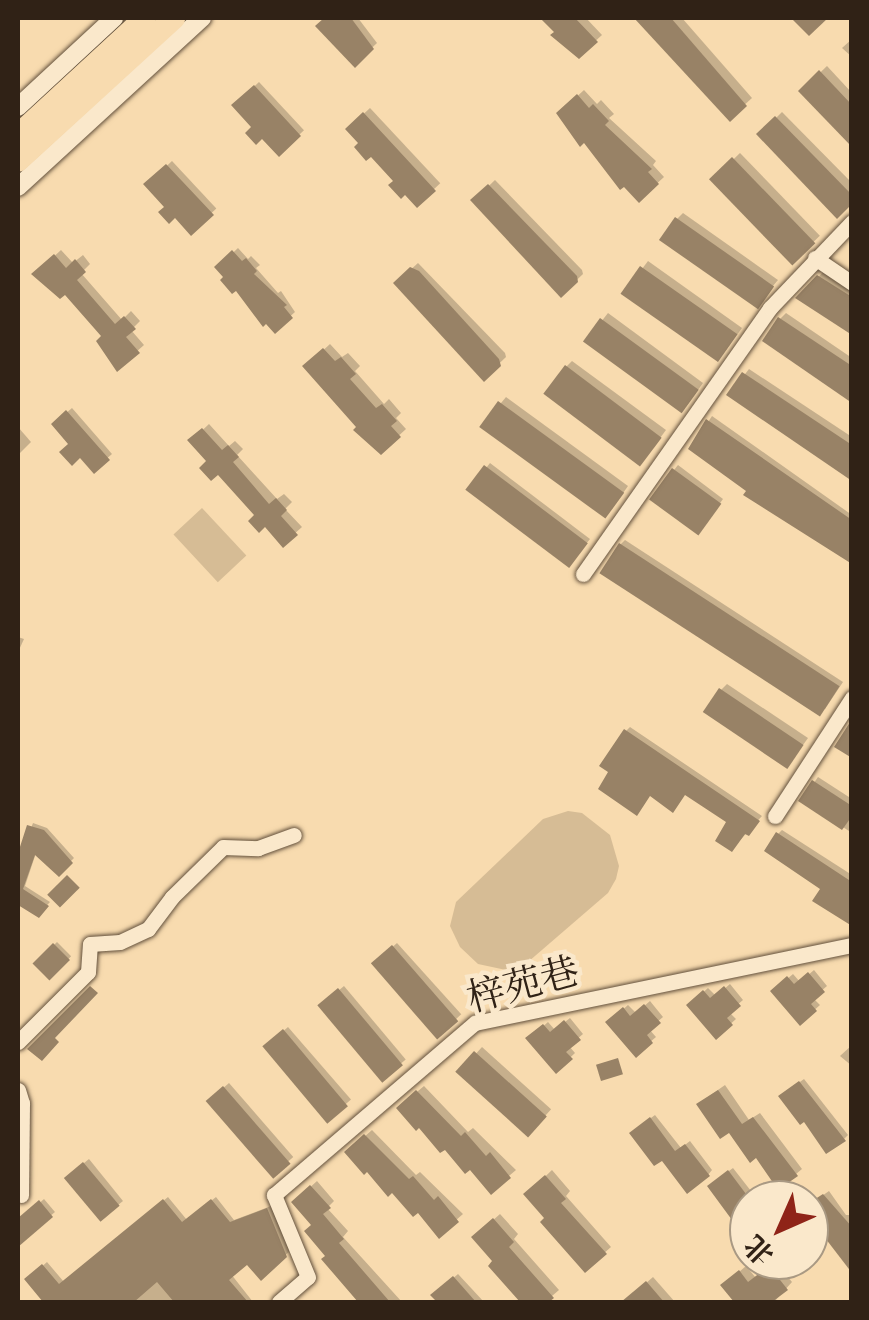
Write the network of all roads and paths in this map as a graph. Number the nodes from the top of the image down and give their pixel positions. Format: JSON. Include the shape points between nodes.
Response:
{"nodes":[{"id":1,"x":114,"y":18,"type":"edge"},
{"id":2,"x":145,"y":18,"type":"edge"},
{"id":3,"x":174,"y":18,"type":"edge"},
{"id":4,"x":202,"y":18,"type":"edge"},
{"id":5,"x":18,"y":107,"type":"edge"},
{"id":6,"x":18,"y":135,"type":"edge"},
{"id":7,"x":18,"y":161,"type":"edge"},
{"id":8,"x":18,"y":187,"type":"edge"},
{"id":9,"x":852,"y":222,"type":"edge"},
{"id":10,"x":814,"y":258,"type":"junction"},
{"id":11,"x":852,"y":283,"type":"edge"},
{"id":12,"x":583,"y":574,"type":"dead end"},
{"id":13,"x":852,"y":698,"type":"edge"},
{"id":14,"x":775,"y":816,"type":"dead end"},
{"id":15,"x":294,"y":836,"type":"dead end"},
{"id":16,"x":852,"y":945,"type":"edge"},
{"id":17,"x":18,"y":1042,"type":"edge"},
{"id":18,"x":18,"y":1090,"type":"edge"},
{"id":19,"x":22,"y":1195,"type":"dead end"},
{"id":20,"x":279,"y":1302,"type":"edge"}],
"edges":[{"from":1,"to":5,"type":"street"},
{"from":2,"to":6,"type":"main road"},
{"from":3,"to":7,"type":"main road"},
{"from":4,"to":8,"type":"street"},
{"from":9,"to":10,"type":"street"},
{"from":10,"to":11,"type":"street"},
{"from":10,"to":12,"type":"street","via":[[770,308]]},
{"from":13,"to":14,"type":"street"},
{"from":15,"to":17,"type":"street","via":[[258,848],[223,847],[148,929],[120,942],[90,944],[88,972]]},
{"from":16,"to":20,"type":"street","name":"梓苑巷","via":[[474,1024],[274,1196],[308,1277]]},
{"from":18,"to":19,"type":"street"}]}
